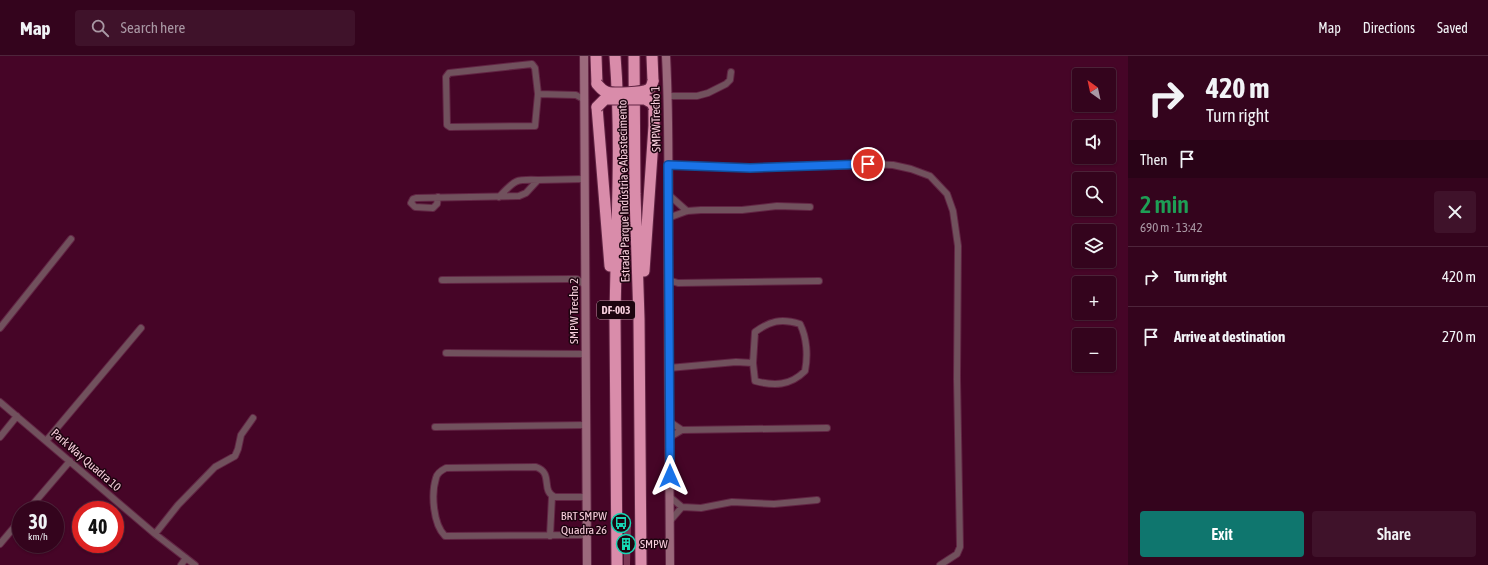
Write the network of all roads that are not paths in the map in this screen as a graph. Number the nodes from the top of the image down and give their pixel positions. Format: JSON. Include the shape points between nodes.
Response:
{"nodes":[{"id":1,"x":584,"y":56,"type":"edge"},
{"id":2,"x":596,"y":56,"type":"edge"},
{"id":3,"x":615,"y":56,"type":"edge"},
{"id":4,"x":634,"y":56,"type":"edge"},
{"id":5,"x":652,"y":56,"type":"edge"},
{"id":6,"x":666,"y":56,"type":"edge"},
{"id":7,"x":731,"y":72,"type":"dead end"},
{"id":8,"x":585,"y":90,"type":"junction"},
{"id":9,"x":538,"y":94,"type":"junction"},
{"id":10,"x":576,"y":95,"type":"junction"},
{"id":11,"x":668,"y":96,"type":"junction"},
{"id":12,"x":585,"y":100,"type":"junction"},
{"id":13,"x":668,"y":165,"type":"junction"},
{"id":14,"x":584,"y":179,"type":"junction"},
{"id":15,"x":538,"y":180,"type":"junction"},
{"id":16,"x":669,"y":195,"type":"junction"},
{"id":17,"x":438,"y":197,"type":"dead end"},
{"id":18,"x":499,"y":197,"type":"junction"},
{"id":19,"x":810,"y":206,"type":"dead end"},
{"id":20,"x":687,"y":211,"type":"junction"},
{"id":21,"x":668,"y":218,"type":"junction"},
{"id":22,"x":71,"y":239,"type":"dead end"},
{"id":23,"x":585,"y":274,"type":"junction"},
{"id":24,"x":577,"y":279,"type":"junction"},
{"id":25,"x":442,"y":280,"type":"dead end"},
{"id":26,"x":818,"y":281,"type":"dead end"},
{"id":27,"x":668,"y":284,"type":"junction"},
{"id":28,"x":586,"y":285,"type":"junction"},
{"id":29,"x":639,"y":319,"type":"junction"},
{"id":30,"x":615,"y":320,"type":"junction"},
{"id":31,"x":0,"y":328,"type":"edge"},
{"id":32,"x":140,"y":328,"type":"dead end"},
{"id":33,"x":446,"y":353,"type":"dead end"},
{"id":34,"x":586,"y":354,"type":"junction"},
{"id":35,"x":753,"y":363,"type":"junction"},
{"id":36,"x":669,"y":368,"type":"junction"},
{"id":37,"x":0,"y":402,"type":"edge"},
{"id":38,"x":17,"y":416,"type":"junction"},
{"id":39,"x":253,"y":418,"type":"dead end"},
{"id":40,"x":670,"y":422,"type":"junction"},
{"id":41,"x":586,"y":425,"type":"junction"},
{"id":42,"x":435,"y":427,"type":"dead end"},
{"id":43,"x":827,"y":428,"type":"dead end"},
{"id":44,"x":682,"y":430,"type":"junction"},
{"id":45,"x":0,"y":437,"type":"edge"},
{"id":46,"x":670,"y":438,"type":"junction"},
{"id":47,"x":46,"y":441,"type":"junction"},
{"id":48,"x":70,"y":461,"type":"junction"},
{"id":49,"x":552,"y":496,"type":"junction"},
{"id":50,"x":587,"y":497,"type":"junction"},
{"id":51,"x":670,"y":498,"type":"junction"},
{"id":52,"x":817,"y":500,"type":"dead end"},
{"id":53,"x":36,"y":501,"type":"edge"},
{"id":54,"x":682,"y":507,"type":"junction"},
{"id":55,"x":670,"y":521,"type":"junction"},
{"id":56,"x":12,"y":530,"type":"edge"},
{"id":57,"x":155,"y":534,"type":"junction"},
{"id":58,"x":587,"y":535,"type":"junction"},
{"id":59,"x":550,"y":536,"type":"junction"},
{"id":60,"x":0,"y":544,"type":"edge"},
{"id":61,"x":186,"y":558,"type":"junction"},
{"id":62,"x":181,"y":565,"type":"edge"},
{"id":63,"x":194,"y":565,"type":"edge"},
{"id":64,"x":587,"y":565,"type":"edge"},
{"id":65,"x":617,"y":565,"type":"edge"},
{"id":66,"x":641,"y":565,"type":"edge"},
{"id":67,"x":670,"y":565,"type":"edge"},
{"id":68,"x":940,"y":565,"type":"edge"}],
"edges":[{"from":1,"to":8,"type":"street","name":"SMPW Trecho 2"},
{"from":2,"to":5,"type":"highway","bridge":true,"via":[[597,84],[602,89],[608,92],[637,92],[647,91],[653,81]]},
{"from":3,"to":30,"type":"highway","name":"Estrada Parque Indústria e Abastecimento","number":"DF-003"},
{"from":4,"to":29,"type":"highway","name":"Estrada Parque Indústria e Abastecimento","number":"DF-003"},
{"from":6,"to":11,"type":"street","name":"SMPW Trecho 1"},
{"from":7,"to":11,"type":"street","via":[[730,80],[726,84],[708,93],[697,96]]},
{"from":8,"to":10,"type":"street"},
{"from":8,"to":12,"type":"street","name":"SMPW Trecho 2"},
{"from":9,"to":9,"type":"street","via":[[535,68],[532,64],[451,72],[446,77],[447,124],[450,127],[534,127]]},
{"from":9,"to":10,"type":"street"},
{"from":10,"to":12,"type":"street"},
{"from":11,"to":13,"type":"street","name":"SMPW Trecho 1"},
{"from":12,"to":14,"type":"street","name":"SMPW Trecho 2"},
{"from":13,"to":16,"type":"street","name":"SMPW Trecho 1"},
{"from":13,"to":68,"type":"street","via":[[750,168],[892,165],[930,176],[946,194],[953,211],[958,246],[960,547],[957,554]]},
{"from":14,"to":15,"type":"street"},
{"from":14,"to":23,"type":"street","name":"SMPW Trecho 2"},
{"from":15,"to":18,"type":"street","via":[[522,195]]},
{"from":15,"to":18,"type":"street","via":[[524,179],[514,182]]},
{"from":16,"to":20,"type":"street"},
{"from":16,"to":21,"type":"street","name":"SMPW Trecho 1"},
{"from":17,"to":18,"type":"street"},
{"from":19,"to":20,"type":"street"},
{"from":20,"to":21,"type":"street"},
{"from":21,"to":27,"type":"street","name":"SMPW Trecho 1"},
{"from":22,"to":31,"type":"street"},
{"from":23,"to":24,"type":"street"},
{"from":23,"to":28,"type":"street","name":"SMPW Trecho 2"},
{"from":24,"to":25,"type":"street"},
{"from":24,"to":28,"type":"street"},
{"from":26,"to":27,"type":"street"},
{"from":27,"to":36,"type":"street","name":"SMPW Trecho 1"},
{"from":28,"to":34,"type":"street","name":"SMPW Trecho 2"},
{"from":29,"to":30,"type":"highway","bridge":true,"via":[[654,107],[648,100],[605,99],[597,107]]},
{"from":29,"to":66,"type":"highway","name":"Estrada Parque Indústria e Abastecimento","number":"DF-003"},
{"from":30,"to":65,"type":"highway","name":"Estrada Parque Indústria e Abastecimento","number":"DF-003"},
{"from":32,"to":47,"type":"street"},
{"from":33,"to":34,"type":"street"},
{"from":34,"to":41,"type":"street","name":"SMPW Trecho 2"},
{"from":35,"to":35,"type":"street","via":[[755,381],[773,385],[789,382],[801,376],[806,371],[807,360],[804,332],[800,324],[788,320],[776,322],[765,325],[755,332]]},
{"from":35,"to":36,"type":"street","via":[[736,362]]},
{"from":36,"to":40,"type":"street","name":"SMPW Trecho 1"},
{"from":37,"to":38,"type":"street","name":"Park Way Quadra 10"},
{"from":38,"to":45,"type":"street"},
{"from":38,"to":47,"type":"street","name":"Park Way Quadra 10"},
{"from":39,"to":57,"type":"street","via":[[241,435],[235,456],[215,467],[178,505]]},
{"from":40,"to":44,"type":"street"},
{"from":40,"to":46,"type":"street","name":"SMPW Trecho 1"},
{"from":41,"to":42,"type":"street"},
{"from":41,"to":50,"type":"street","name":"SMPW Trecho 2"},
{"from":43,"to":44,"type":"street"},
{"from":44,"to":46,"type":"street"},
{"from":46,"to":51,"type":"street","name":"SMPW Trecho 1"},
{"from":47,"to":48,"type":"street","name":"Park Way Quadra 10"},
{"from":48,"to":53,"type":"street"},
{"from":48,"to":57,"type":"street","name":"Park Way Quadra 10"},
{"from":49,"to":50,"type":"street"},
{"from":49,"to":59,"type":"street"},
{"from":49,"to":59,"type":"street","via":[[547,489],[546,476],[536,467],[446,468],[436,478],[434,500],[437,524],[445,536]]},
{"from":50,"to":58,"type":"street","name":"SMPW Trecho 2"},
{"from":51,"to":54,"type":"street"},
{"from":51,"to":55,"type":"street","name":"SMPW Trecho 1"},
{"from":52,"to":54,"type":"street","via":[[774,504],[732,502],[701,508]]},
{"from":54,"to":55,"type":"street"},
{"from":55,"to":67,"type":"street","name":"SMPW Trecho 1"},
{"from":56,"to":60,"type":"street"},
{"from":57,"to":61,"type":"street","name":"Park Way Quadra 10"},
{"from":58,"to":59,"type":"street"},
{"from":58,"to":64,"type":"street","name":"SMPW Trecho 2"},
{"from":61,"to":62,"type":"street"},
{"from":61,"to":63,"type":"street","name":"Park Way Quadra 10"}]}
